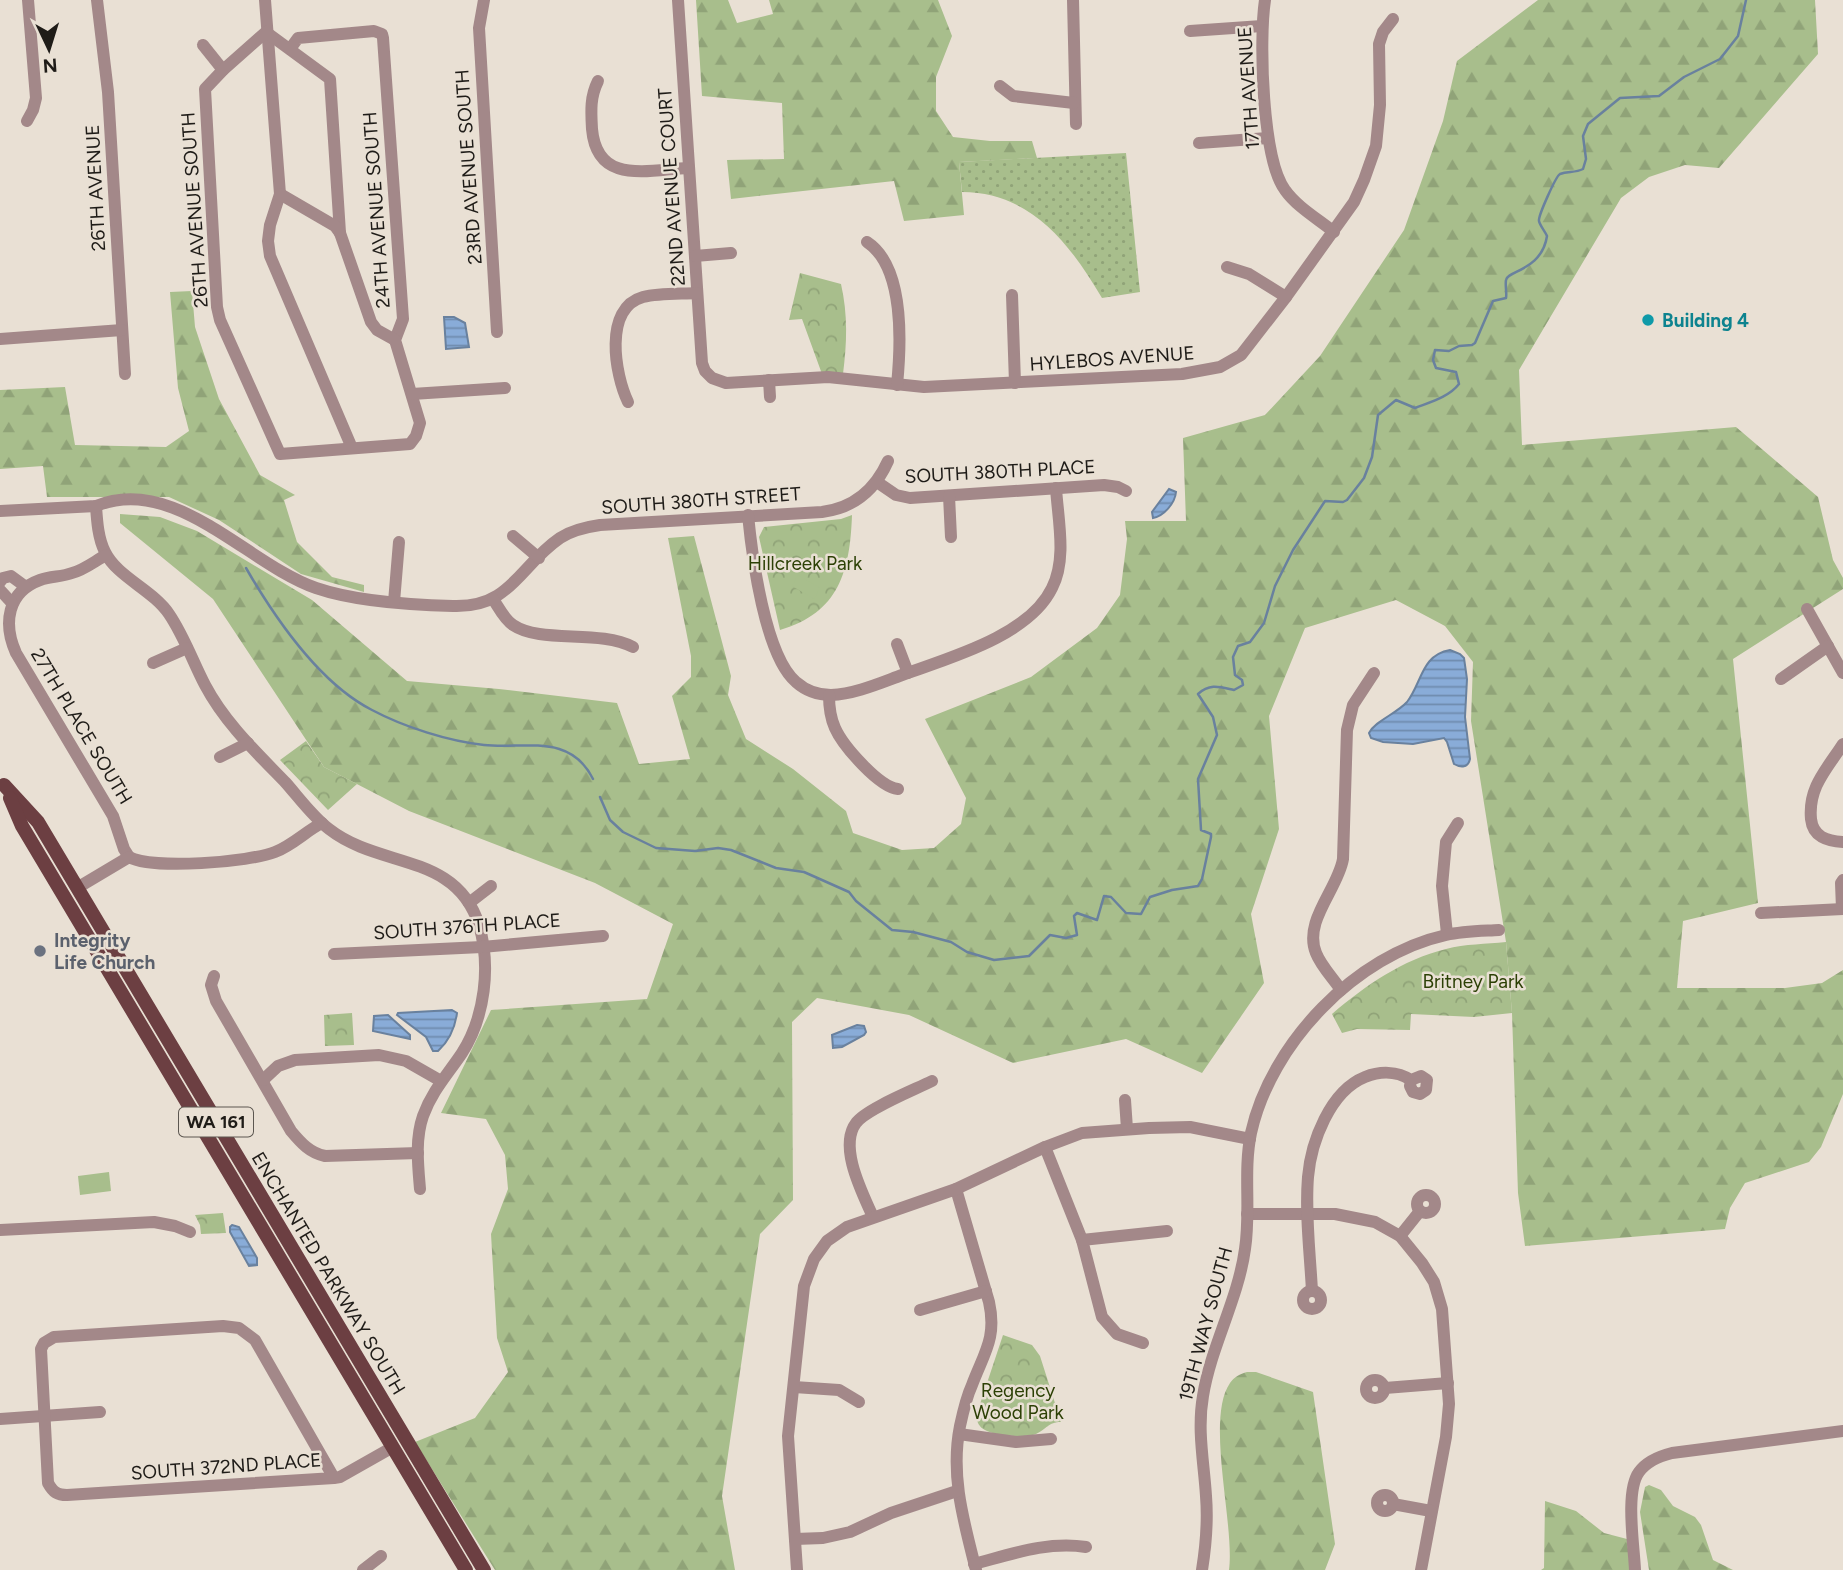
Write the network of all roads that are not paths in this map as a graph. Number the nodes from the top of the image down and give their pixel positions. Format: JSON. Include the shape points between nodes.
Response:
{"nodes":[{"id":1,"x":28,"y":0,"type":"edge"},
{"id":2,"x":97,"y":0,"type":"edge"},
{"id":3,"x":265,"y":0,"type":"edge"},
{"id":4,"x":484,"y":0,"type":"edge"},
{"id":5,"x":678,"y":0,"type":"edge"},
{"id":6,"x":1073,"y":0,"type":"edge"},
{"id":7,"x":1265,"y":0,"type":"edge"},
{"id":8,"x":1392,"y":19,"type":"dead end"},
{"id":9,"x":1262,"y":26,"type":"junction"},
{"id":10,"x":1190,"y":31,"type":"dead end"},
{"id":11,"x":266,"y":32,"type":"junction"},
{"id":12,"x":203,"y":45,"type":"dead end"},
{"id":13,"x":290,"y":49,"type":"junction"},
{"id":14,"x":223,"y":70,"type":"junction"},
{"id":15,"x":598,"y":81,"type":"dead end"},
{"id":16,"x":1000,"y":86,"type":"dead end"},
{"id":17,"x":1074,"y":103,"type":"junction"},
{"id":18,"x":27,"y":121,"type":"dead end"},
{"id":19,"x":1076,"y":124,"type":"dead end"},
{"id":20,"x":1268,"y":138,"type":"junction"},
{"id":21,"x":1199,"y":143,"type":"dead end"},
{"id":22,"x":688,"y":168,"type":"junction"},
{"id":23,"x":280,"y":194,"type":"junction"},
{"id":24,"x":1334,"y":232,"type":"junction"},
{"id":25,"x":340,"y":233,"type":"junction"},
{"id":26,"x":867,"y":242,"type":"dead end"},
{"id":27,"x":731,"y":253,"type":"dead end"},
{"id":28,"x":695,"y":256,"type":"junction"},
{"id":29,"x":1227,"y":267,"type":"dead end"},
{"id":30,"x":697,"y":293,"type":"junction"},
{"id":31,"x":1012,"y":295,"type":"dead end"},
{"id":32,"x":1286,"y":297,"type":"junction"},
{"id":33,"x":122,"y":330,"type":"junction"},
{"id":34,"x":497,"y":332,"type":"dead end"},
{"id":35,"x":0,"y":339,"type":"edge"},
{"id":36,"x":396,"y":340,"type":"junction"},
{"id":37,"x":705,"y":371,"type":"joint"},
{"id":38,"x":125,"y":374,"type":"dead end"},
{"id":39,"x":769,"y":380,"type":"junction"},
{"id":40,"x":1015,"y":383,"type":"junction"},
{"id":41,"x":897,"y":385,"type":"junction"},
{"id":42,"x":505,"y":388,"type":"dead end"},
{"id":43,"x":411,"y":394,"type":"junction"},
{"id":44,"x":770,"y":397,"type":"dead end"},
{"id":45,"x":628,"y":402,"type":"dead end"},
{"id":46,"x":352,"y":449,"type":"junction"},
{"id":47,"x":888,"y":461,"type":"dead end"},
{"id":48,"x":877,"y":482,"type":"junction"},
{"id":49,"x":1056,"y":488,"type":"junction"},
{"id":50,"x":1126,"y":491,"type":"dead end"},
{"id":51,"x":949,"y":496,"type":"junction"},
{"id":52,"x":96,"y":506,"type":"junction"},
{"id":53,"x":0,"y":512,"type":"edge"},
{"id":54,"x":748,"y":515,"type":"junction"},
{"id":55,"x":513,"y":536,"type":"dead end"},
{"id":56,"x":951,"y":537,"type":"dead end"},
{"id":57,"x":398,"y":542,"type":"dead end"},
{"id":58,"x":106,"y":555,"type":"junction"},
{"id":59,"x":539,"y":558,"type":"junction"},
{"id":60,"x":0,"y":582,"type":"edge"},
{"id":61,"x":26,"y":587,"type":"junction"},
{"id":62,"x":0,"y":590,"type":"edge"},
{"id":63,"x":493,"y":599,"type":"junction"},
{"id":64,"x":394,"y":602,"type":"junction"},
{"id":65,"x":11,"y":608,"type":"junction"},
{"id":66,"x":1807,"y":609,"type":"dead end"},
{"id":67,"x":897,"y":643,"type":"dead end"},
{"id":68,"x":1828,"y":646,"type":"junction"},
{"id":69,"x":633,"y":647,"type":"dead end"},
{"id":70,"x":187,"y":648,"type":"junction"},
{"id":71,"x":153,"y":663,"type":"dead end"},
{"id":72,"x":908,"y":673,"type":"junction"},
{"id":73,"x":1374,"y":673,"type":"dead end"},
{"id":74,"x":1843,"y":673,"type":"edge"},
{"id":75,"x":1781,"y":678,"type":"dead end"},
{"id":76,"x":829,"y":695,"type":"junction"},
{"id":77,"x":248,"y":743,"type":"junction"},
{"id":78,"x":1843,"y":744,"type":"edge"},
{"id":79,"x":220,"y":757,"type":"dead end"},
{"id":80,"x":2,"y":782,"type":"edge"},
{"id":81,"x":898,"y":789,"type":"dead end"},
{"id":82,"x":322,"y":823,"type":"junction"},
{"id":83,"x":1458,"y":823,"type":"dead end"},
{"id":84,"x":1843,"y":842,"type":"edge"},
{"id":85,"x":129,"y":858,"type":"junction"},
{"id":86,"x":1843,"y":880,"type":"edge"},
{"id":87,"x":491,"y":886,"type":"dead end"},
{"id":88,"x":76,"y":888,"type":"junction"},
{"id":89,"x":469,"y":903,"type":"junction"},
{"id":90,"x":1843,"y":909,"type":"edge"},
{"id":91,"x":1761,"y":913,"type":"dead end"},
{"id":92,"x":1499,"y":930,"type":"dead end"},
{"id":93,"x":1447,"y":934,"type":"junction"},
{"id":94,"x":603,"y":936,"type":"dead end"},
{"id":95,"x":482,"y":947,"type":"junction"},
{"id":96,"x":334,"y":954,"type":"dead end"},
{"id":97,"x":214,"y":975,"type":"dead end"},
{"id":98,"x":1341,"y":990,"type":"junction"},
{"id":99,"x":263,"y":1080,"type":"junction"},
{"id":100,"x":1411,"y":1080,"type":"dead end"},
{"id":101,"x":441,"y":1081,"type":"junction"},
{"id":102,"x":932,"y":1081,"type":"dead end"},
{"id":103,"x":1125,"y":1100,"type":"dead end"},
{"id":104,"x":1127,"y":1129,"type":"junction"},
{"id":105,"x":1250,"y":1139,"type":"junction"},
{"id":106,"x":1045,"y":1147,"type":"junction"},
{"id":107,"x":418,"y":1153,"type":"junction"},
{"id":108,"x":420,"y":1189,"type":"dead end"},
{"id":109,"x":956,"y":1189,"type":"junction"},
{"id":110,"x":1420,"y":1211,"type":"dead end"},
{"id":111,"x":1247,"y":1214,"type":"junction"},
{"id":112,"x":1309,"y":1215,"type":"junction"},
{"id":113,"x":873,"y":1217,"type":"junction"},
{"id":114,"x":0,"y":1230,"type":"edge"},
{"id":115,"x":1167,"y":1231,"type":"dead end"},
{"id":116,"x":190,"y":1232,"type":"dead end"},
{"id":117,"x":1399,"y":1236,"type":"junction"},
{"id":118,"x":1082,"y":1240,"type":"junction"},
{"id":119,"x":986,"y":1291,"type":"junction"},
{"id":120,"x":1312,"y":1291,"type":"dead end"},
{"id":121,"x":920,"y":1310,"type":"dead end"},
{"id":122,"x":1143,"y":1343,"type":"dead end"},
{"id":123,"x":350,"y":1360,"type":"junction"},
{"id":124,"x":1448,"y":1383,"type":"junction"},
{"id":125,"x":794,"y":1387,"type":"junction"},
{"id":126,"x":1384,"y":1388,"type":"dead end"},
{"id":127,"x":859,"y":1402,"type":"dead end"},
{"id":128,"x":100,"y":1412,"type":"dead end"},
{"id":129,"x":43,"y":1416,"type":"junction"},
{"id":130,"x":0,"y":1419,"type":"edge"},
{"id":131,"x":1843,"y":1431,"type":"edge"},
{"id":132,"x":959,"y":1433,"type":"junction"},
{"id":133,"x":1051,"y":1440,"type":"dead end"},
{"id":134,"x":393,"y":1447,"type":"junction"},
{"id":135,"x":334,"y":1478,"type":"junction"},
{"id":136,"x":957,"y":1491,"type":"junction"},
{"id":137,"x":1393,"y":1504,"type":"dead end"},
{"id":138,"x":1432,"y":1511,"type":"junction"},
{"id":139,"x":795,"y":1539,"type":"junction"},
{"id":140,"x":1086,"y":1547,"type":"dead end"},
{"id":141,"x":381,"y":1556,"type":"dead end"},
{"id":142,"x":975,"y":1567,"type":"edge"},
{"id":143,"x":363,"y":1570,"type":"edge"},
{"id":144,"x":466,"y":1570,"type":"edge"},
{"id":145,"x":484,"y":1570,"type":"edge"},
{"id":146,"x":797,"y":1570,"type":"edge"},
{"id":147,"x":1202,"y":1570,"type":"edge"},
{"id":148,"x":1421,"y":1570,"type":"edge"},
{"id":149,"x":1636,"y":1570,"type":"edge"}],
"edges":[{"from":1,"to":18,"type":"street","via":[[36,98]]},
{"from":2,"to":33,"type":"street","name":"26TH AVENUE","via":[[109,103]]},
{"from":3,"to":11,"type":"street"},
{"from":4,"to":34,"type":"street","name":"23RD AVENUE SOUTH","via":[[479,28]]},
{"from":5,"to":22,"type":"street","name":"22ND AVENUE COURT"},
{"from":6,"to":17,"type":"street"},
{"from":7,"to":9,"type":"street","name":"17TH AVENUE"},
{"from":8,"to":24,"type":"street","name":"HYLEBOS AVENUE","via":[[1379,44],[1380,122],[1374,153],[1359,192]]},
{"from":9,"to":10,"type":"street"},
{"from":9,"to":20,"type":"street","name":"17TH AVENUE"},
{"from":11,"to":13,"type":"street"},
{"from":11,"to":14,"type":"street","name":"26TH AVENUE SOUTH"},
{"from":11,"to":23,"type":"street"},
{"from":12,"to":14,"type":"street"},
{"from":13,"to":25,"type":"street","via":[[326,75],[332,85]]},
{"from":13,"to":36,"type":"street","name":"24TH AVENUE SOUTH","via":[[302,37],[382,34],[403,319]]},
{"from":14,"to":46,"type":"street","name":"26TH AVENUE SOUTH","via":[[205,89],[220,320],[280,454]]},
{"from":15,"to":22,"type":"street","via":[[591,105],[592,125],[594,147],[604,162],[632,171]]},
{"from":16,"to":17,"type":"street","via":[[1013,96]]},
{"from":17,"to":19,"type":"street"},
{"from":20,"to":21,"type":"street"},
{"from":20,"to":24,"type":"street","name":"17TH AVENUE","via":[[1284,189]]},
{"from":22,"to":28,"type":"street","name":"22ND AVENUE COURT"},
{"from":23,"to":25,"type":"street"},
{"from":23,"to":46,"type":"street","via":[[270,225],[270,256]]},
{"from":24,"to":32,"type":"street","name":"HYLEBOS AVENUE"},
{"from":25,"to":36,"type":"street","via":[[371,322]]},
{"from":26,"to":41,"type":"street","via":[[883,257],[894,289],[899,333]]},
{"from":27,"to":28,"type":"street"},
{"from":28,"to":30,"type":"street","name":"22ND AVENUE COURT"},
{"from":29,"to":32,"type":"street","via":[[1249,274]]},
{"from":30,"to":37,"type":"street","name":"22ND AVENUE COURT"},
{"from":30,"to":45,"type":"street","via":[[643,297],[621,314],[616,337],[618,372]]},
{"from":31,"to":40,"type":"street"},
{"from":32,"to":40,"type":"street","name":"HYLEBOS AVENUE","via":[[1247,349],[1220,367],[1182,374]]},
{"from":33,"to":35,"type":"street"},
{"from":33,"to":38,"type":"street","name":"26TH AVENUE"},
{"from":36,"to":43,"type":"street","name":"24TH AVENUE SOUTH"},
{"from":37,"to":39,"type":"street","name":"HYLEBOS AVENUE","via":[[726,383]]},
{"from":39,"to":41,"type":"street","name":"HYLEBOS AVENUE","via":[[828,377]]},
{"from":39,"to":44,"type":"street"},
{"from":40,"to":41,"type":"street","name":"HYLEBOS AVENUE"},
{"from":42,"to":43,"type":"street"},
{"from":43,"to":46,"type":"street","name":"24TH AVENUE SOUTH","via":[[420,423],[410,444]]},
{"from":47,"to":48,"type":"street","name":"SOUTH 380TH STREET"},
{"from":48,"to":51,"type":"street","name":"SOUTH 380TH PLACE","via":[[902,497]]},
{"from":48,"to":54,"type":"street","name":"SOUTH 380TH STREET","via":[[861,498],[839,509]]},
{"from":49,"to":50,"type":"street","name":"SOUTH 380TH PLACE","via":[[1108,485]]},
{"from":49,"to":51,"type":"street","name":"SOUTH 380TH PLACE"},
{"from":49,"to":72,"type":"street","via":[[1060,555],[1051,590],[1032,612],[989,642]]},
{"from":51,"to":56,"type":"street"},
{"from":52,"to":53,"type":"street","name":"SOUTH 380TH STREET"},
{"from":52,"to":58,"type":"street"},
{"from":52,"to":64,"type":"street","name":"SOUTH 380TH STREET","via":[[132,500],[168,505],[302,583],[335,594]]},
{"from":54,"to":59,"type":"street","name":"SOUTH 380TH STREET","via":[[585,527],[560,538]]},
{"from":54,"to":76,"type":"street","via":[[758,579],[780,662],[799,685]]},
{"from":55,"to":59,"type":"street"},
{"from":57,"to":64,"type":"street"},
{"from":58,"to":61,"type":"street","via":[[76,572]]},
{"from":58,"to":70,"type":"street","via":[[165,609]]},
{"from":59,"to":63,"type":"street","name":"SOUTH 380TH STREET"},
{"from":60,"to":61,"type":"street","via":[[11,576]]},
{"from":61,"to":65,"type":"street"},
{"from":62,"to":65,"type":"street"},
{"from":63,"to":64,"type":"street","name":"SOUTH 380TH STREET","via":[[463,606]]},
{"from":63,"to":69,"type":"street","via":[[520,629],[608,639]]},
{"from":65,"to":85,"type":"street","name":"27TH PLACE SOUTH","via":[[9,635],[16,653],[113,816]]},
{"from":66,"to":68,"type":"street"},
{"from":67,"to":72,"type":"street"},
{"from":68,"to":74,"type":"street"},
{"from":68,"to":75,"type":"street"},
{"from":70,"to":71,"type":"street"},
{"from":70,"to":77,"type":"street","via":[[223,713]]},
{"from":72,"to":76,"type":"street"},
{"from":73,"to":98,"type":"street","via":[[1350,713],[1343,859],[1313,932],[1315,952]]},
{"from":76,"to":81,"type":"street","via":[[831,717],[841,740],[884,784]]},
{"from":77,"to":79,"type":"street"},
{"from":77,"to":82,"type":"street"},
{"from":78,"to":84,"type":"street","via":[[1810,803],[1812,826],[1819,836]]},
{"from":80,"to":88,"type":"main road","name":"ENCHANTED PARKWAY SOUTH","number":"WA 161","via":[[38,822]]},
{"from":80,"to":123,"type":"main road","name":"ENCHANTED PARKWAY SOUTH","number":"WA 161","via":[[22,826]]},
{"from":82,"to":85,"type":"street","via":[[278,851],[258,857],[162,864]]},
{"from":82,"to":89,"type":"street","via":[[360,847],[439,874]]},
{"from":83,"to":93,"type":"street","via":[[1446,842],[1442,886]]},
{"from":85,"to":88,"type":"street"},
{"from":86,"to":90,"type":"street"},
{"from":87,"to":89,"type":"street"},
{"from":88,"to":123,"type":"main road","name":"ENCHANTED PARKWAY SOUTH","number":"WA 161"},
{"from":89,"to":95,"type":"street"},
{"from":90,"to":91,"type":"street"},
{"from":92,"to":93,"type":"street","name":"19TH WAY SOUTH"},
{"from":93,"to":98,"type":"street","name":"19TH WAY SOUTH","via":[[1391,957]]},
{"from":94,"to":95,"type":"street","name":"SOUTH 376TH PLACE"},
{"from":95,"to":96,"type":"street","name":"SOUTH 376TH PLACE"},
{"from":95,"to":101,"type":"street","via":[[481,1010],[467,1044]]},
{"from":97,"to":99,"type":"street","via":[[211,985],[216,1001]]},
{"from":98,"to":105,"type":"street","name":"19TH WAY SOUTH","via":[[1282,1058]]},
{"from":99,"to":101,"type":"street","via":[[278,1066],[295,1060],[386,1055],[406,1060]]},
{"from":99,"to":107,"type":"street","via":[[291,1131],[309,1150],[325,1156]]},
{"from":100,"to":112,"type":"street","via":[[1394,1073],[1371,1075],[1350,1085],[1335,1101],[1311,1158]]},
{"from":101,"to":107,"type":"street","via":[[424,1113]]},
{"from":102,"to":113,"type":"street","via":[[867,1113],[850,1137],[854,1170]]},
{"from":103,"to":104,"type":"street"},
{"from":104,"to":105,"type":"street","via":[[1190,1127]]},
{"from":104,"to":106,"type":"street","via":[[1082,1133]]},
{"from":105,"to":111,"type":"street","name":"19TH WAY SOUTH"},
{"from":106,"to":109,"type":"street"},
{"from":106,"to":118,"type":"street"},
{"from":107,"to":108,"type":"street"},
{"from":109,"to":113,"type":"street"},
{"from":109,"to":119,"type":"street"},
{"from":110,"to":117,"type":"street"},
{"from":111,"to":112,"type":"street"},
{"from":111,"to":147,"type":"street","name":"19TH WAY SOUTH","via":[[1237,1285],[1202,1398],[1207,1515]]},
{"from":112,"to":117,"type":"street","via":[[1367,1220]]},
{"from":112,"to":120,"type":"street"},
{"from":113,"to":125,"type":"street","via":[[827,1241],[808,1272]]},
{"from":114,"to":116,"type":"street","via":[[153,1222]]},
{"from":115,"to":118,"type":"street"},
{"from":117,"to":124,"type":"street","via":[[1428,1270],[1439,1294]]},
{"from":118,"to":122,"type":"street","via":[[1105,1322],[1119,1335]]},
{"from":119,"to":121,"type":"street"},
{"from":119,"to":132,"type":"street","via":[[991,1341],[972,1384]]},
{"from":123,"to":134,"type":"main road","name":"ENCHANTED PARKWAY SOUTH","number":"WA 161"},
{"from":123,"to":145,"type":"main road","name":"ENCHANTED PARKWAY SOUTH","number":"WA 161"},
{"from":124,"to":126,"type":"street"},
{"from":124,"to":138,"type":"street","via":[[1446,1437]]},
{"from":125,"to":127,"type":"street","via":[[835,1390]]},
{"from":125,"to":139,"type":"street","via":[[787,1451]]},
{"from":128,"to":129,"type":"street"},
{"from":129,"to":130,"type":"street"},
{"from":129,"to":135,"type":"street","name":"SOUTH 372ND PLACE","via":[[48,1483],[54,1492],[67,1495]]},
{"from":129,"to":135,"type":"street","via":[[40,1354],[44,1343],[54,1338],[239,1328],[254,1340]]},
{"from":131,"to":149,"type":"street","via":[[1672,1453],[1647,1464],[1634,1486]]},
{"from":132,"to":133,"type":"street","via":[[1016,1442]]},
{"from":132,"to":136,"type":"street"},
{"from":134,"to":135,"type":"street","name":"SOUTH 372ND PLACE"},
{"from":134,"to":144,"type":"main road","name":"ENCHANTED PARKWAY SOUTH","number":"WA 161"},
{"from":136,"to":139,"type":"street","via":[[850,1532]]},
{"from":136,"to":142,"type":"street"},
{"from":137,"to":138,"type":"street"},
{"from":138,"to":148,"type":"street"},
{"from":139,"to":146,"type":"street"},
{"from":140,"to":142,"type":"street","via":[[1043,1547]]},
{"from":141,"to":143,"type":"street"}]}
